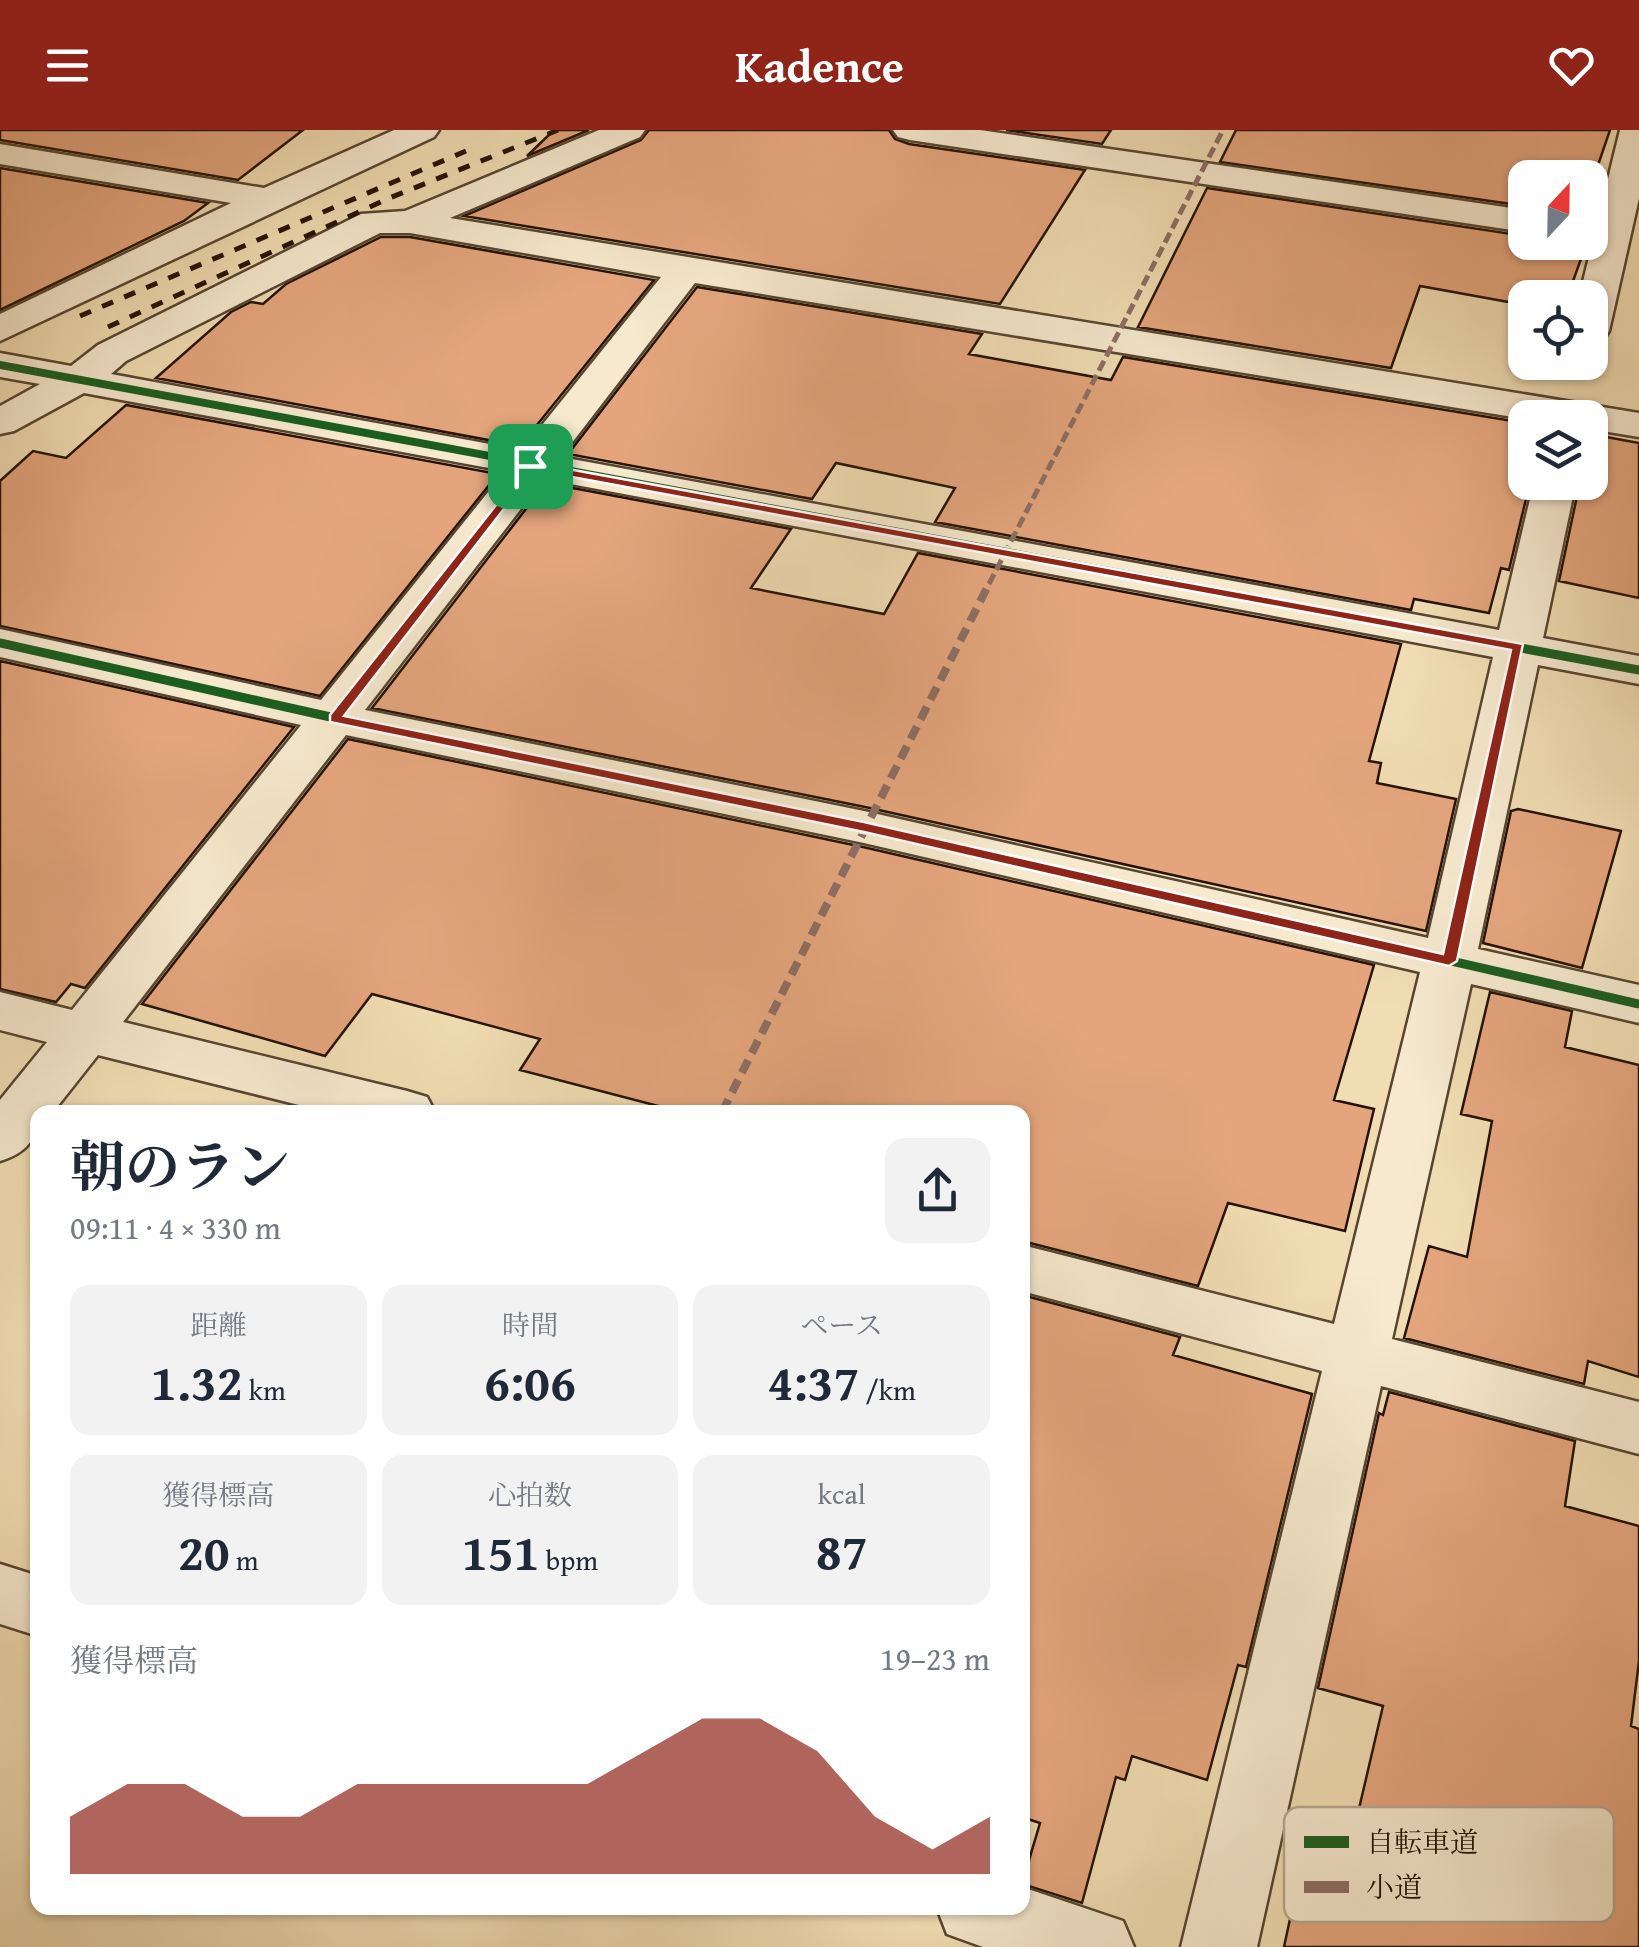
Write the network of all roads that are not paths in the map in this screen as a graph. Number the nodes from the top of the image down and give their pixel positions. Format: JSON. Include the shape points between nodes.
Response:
{"nodes":[{"id":1,"x":422,"y":130,"type":"edge"},
{"id":2,"x":628,"y":130,"type":"edge"},
{"id":3,"x":910,"y":130,"type":"edge"},
{"id":4,"x":1637,"y":130,"type":"edge"},
{"id":5,"x":0,"y":154,"type":"edge"},
{"id":6,"x":268,"y":199,"type":"junction"},
{"id":7,"x":1508,"y":218,"type":"edge"},
{"id":8,"x":410,"y":222,"type":"junction"},
{"id":9,"x":1614,"y":234,"type":"edge"},
{"id":10,"x":686,"y":270,"type":"junction"},
{"id":11,"x":1603,"y":280,"type":"edge"},
{"id":12,"x":0,"y":329,"type":"edge"},
{"id":13,"x":0,"y":366,"type":"edge"},
{"id":14,"x":78,"y":380,"type":"junction"},
{"id":15,"x":1546,"y":400,"type":"edge"},
{"id":16,"x":1608,"y":416,"type":"edge"},
{"id":17,"x":0,"y":422,"type":"edge"},
{"id":18,"x":1639,"y":426,"type":"edge"},
{"id":19,"x":530,"y":466,"type":"junction"},
{"id":20,"x":1551,"y":500,"type":"edge"},
{"id":21,"x":0,"y":642,"type":"edge"},
{"id":22,"x":1518,"y":647,"type":"junction"},
{"id":23,"x":1639,"y":670,"type":"edge"},
{"id":24,"x":335,"y":718,"type":"junction"},
{"id":25,"x":1449,"y":961,"type":"junction"},
{"id":26,"x":1639,"y":1004,"type":"edge"},
{"id":27,"x":0,"y":1011,"type":"edge"},
{"id":28,"x":84,"y":1033,"type":"junction"},
{"id":29,"x":378,"y":1105,"type":"edge"},
{"id":30,"x":0,"y":1140,"type":"edge"},
{"id":31,"x":1030,"y":1270,"type":"edge"},
{"id":32,"x":1355,"y":1353,"type":"junction"},
{"id":33,"x":1639,"y":1428,"type":"edge"},
{"id":34,"x":0,"y":1594,"type":"edge"},
{"id":35,"x":30,"y":1603,"type":"edge"},
{"id":36,"x":996,"y":1915,"type":"edge"},
{"id":37,"x":1096,"y":1947,"type":"edge"},
{"id":38,"x":1218,"y":1947,"type":"edge"}],
"edges":[{"from":1,"to":6,"type":"street"},
{"from":2,"to":8,"type":"street"},
{"from":3,"to":7,"type":"street"},
{"from":4,"to":9,"type":"street"},
{"from":5,"to":6,"type":"street"},
{"from":6,"to":12,"type":"street"},
{"from":8,"to":10,"type":"street"},
{"from":8,"to":14,"type":"street","via":[[374,222],[112,353]]},
{"from":9,"to":11,"type":"street"},
{"from":10,"to":15,"type":"street"},
{"from":10,"to":19,"type":"street"},
{"from":13,"to":14,"type":"street"},
{"from":14,"to":17,"type":"street"},
{"from":14,"to":19,"type":"street"},
{"from":16,"to":18,"type":"street"},
{"from":19,"to":22,"type":"street"},
{"from":19,"to":24,"type":"street"},
{"from":20,"to":22,"type":"street"},
{"from":21,"to":24,"type":"street"},
{"from":22,"to":23,"type":"street"},
{"from":22,"to":25,"type":"street"},
{"from":24,"to":25,"type":"street","via":[[864,827]]},
{"from":24,"to":28,"type":"street"},
{"from":25,"to":26,"type":"street"},
{"from":25,"to":32,"type":"street"},
{"from":27,"to":28,"type":"street"},
{"from":28,"to":29,"type":"street"},
{"from":28,"to":30,"type":"street"},
{"from":31,"to":32,"type":"street"},
{"from":32,"to":33,"type":"street"},
{"from":32,"to":38,"type":"street"},
{"from":34,"to":35,"type":"street"},
{"from":36,"to":37,"type":"street"}]}
